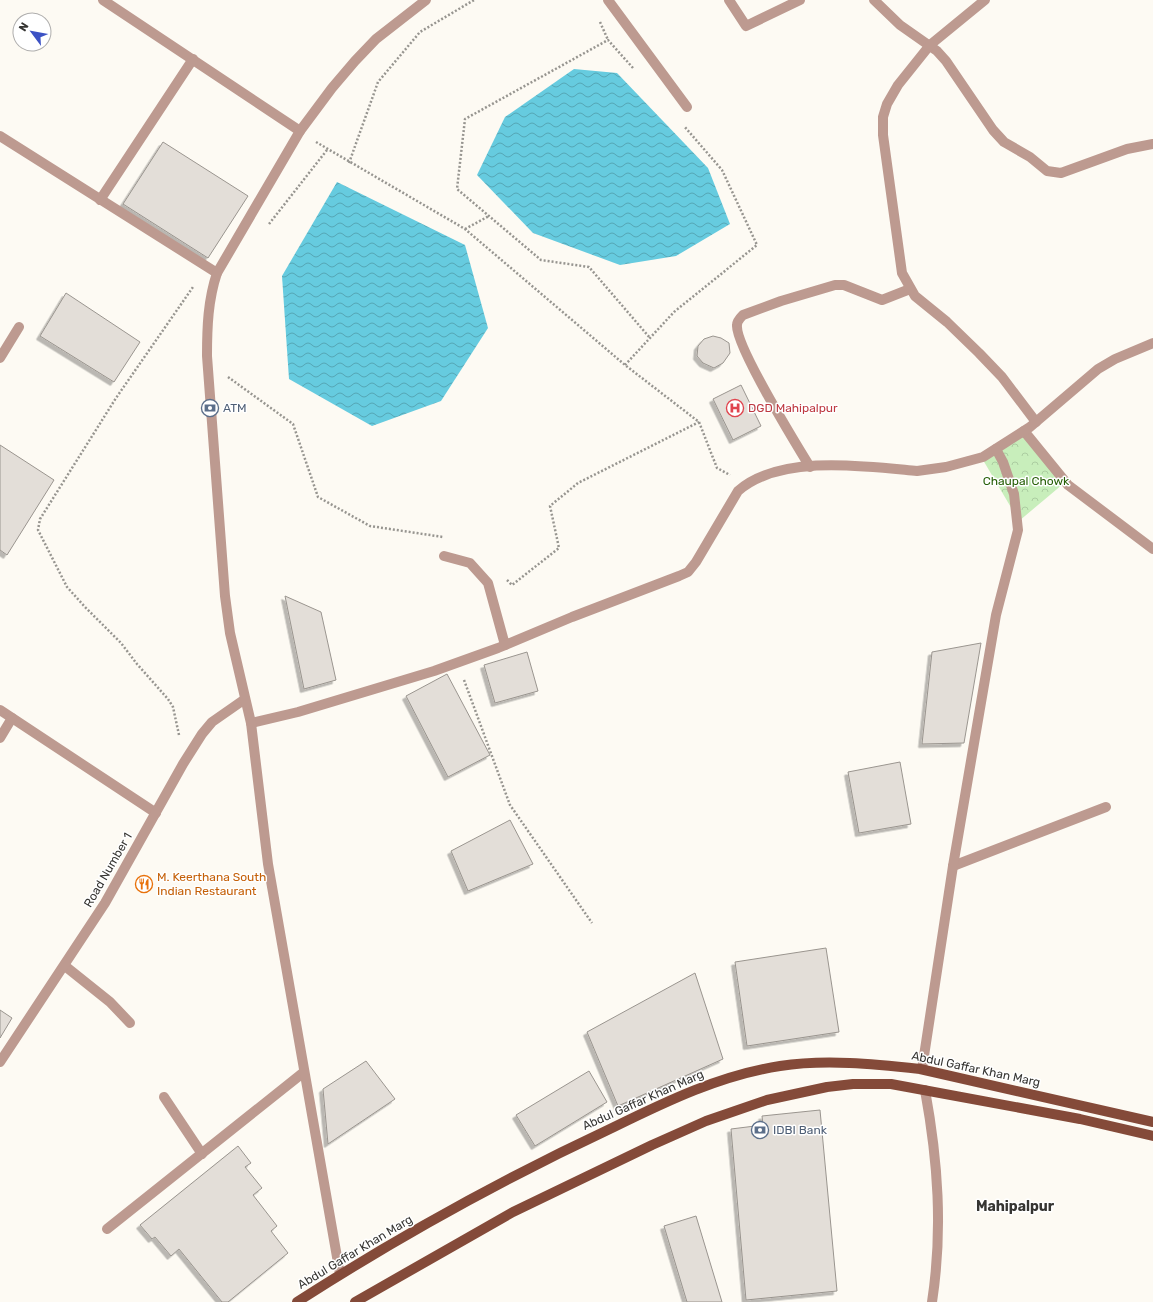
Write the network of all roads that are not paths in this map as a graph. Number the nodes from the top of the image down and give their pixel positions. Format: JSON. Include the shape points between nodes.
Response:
{"nodes":[{"id":1,"x":103,"y":0,"type":"edge"},
{"id":2,"x":426,"y":0,"type":"edge"},
{"id":3,"x":608,"y":0,"type":"edge"},
{"id":4,"x":729,"y":0,"type":"edge"},
{"id":5,"x":800,"y":0,"type":"edge"},
{"id":6,"x":874,"y":0,"type":"edge"},
{"id":7,"x":985,"y":0,"type":"edge"},
{"id":8,"x":930,"y":45,"type":"junction"},
{"id":9,"x":193,"y":59,"type":"junction"},
{"id":10,"x":687,"y":107,"type":"dead end"},
{"id":11,"x":300,"y":131,"type":"junction"},
{"id":12,"x":0,"y":136,"type":"edge"},
{"id":13,"x":1153,"y":144,"type":"edge"},
{"id":14,"x":100,"y":200,"type":"junction"},
{"id":15,"x":217,"y":273,"type":"junction"},
{"id":16,"x":910,"y":289,"type":"junction"},
{"id":17,"x":19,"y":327,"type":"dead end"},
{"id":18,"x":1153,"y":343,"type":"edge"},
{"id":19,"x":0,"y":358,"type":"edge"},
{"id":20,"x":1036,"y":422,"type":"junction"},
{"id":21,"x":1024,"y":431,"type":"junction"},
{"id":22,"x":996,"y":449,"type":"junction"},
{"id":23,"x":810,"y":467,"type":"junction"},
{"id":24,"x":1153,"y":549,"type":"edge"},
{"id":25,"x":444,"y":556,"type":"dead end"},
{"id":26,"x":505,"y":645,"type":"junction"},
{"id":27,"x":245,"y":700,"type":"junction"},
{"id":28,"x":0,"y":710,"type":"edge"},
{"id":29,"x":12,"y":718,"type":"junction"},
{"id":30,"x":251,"y":723,"type":"junction"},
{"id":31,"x":0,"y":738,"type":"edge"},
{"id":32,"x":1106,"y":807,"type":"dead end"},
{"id":33,"x":156,"y":813,"type":"junction"},
{"id":34,"x":953,"y":866,"type":"junction"},
{"id":35,"x":65,"y":966,"type":"junction"},
{"id":36,"x":130,"y":1023,"type":"dead end"},
{"id":37,"x":0,"y":1062,"type":"edge"},
{"id":38,"x":922,"y":1069,"type":"junction"},
{"id":39,"x":304,"y":1072,"type":"junction"},
{"id":40,"x":925,"y":1090,"type":"junction"},
{"id":41,"x":164,"y":1097,"type":"dead end"},
{"id":42,"x":1153,"y":1122,"type":"edge"},
{"id":43,"x":1153,"y":1136,"type":"edge"},
{"id":44,"x":202,"y":1154,"type":"junction"},
{"id":45,"x":106,"y":1229,"type":"dead end"},
{"id":46,"x":340,"y":1274,"type":"junction"},
{"id":47,"x":297,"y":1302,"type":"edge"},
{"id":48,"x":354,"y":1302,"type":"edge"},
{"id":49,"x":932,"y":1302,"type":"edge"}],
"edges":[{"from":1,"to":9,"type":"street"},
{"from":2,"to":11,"type":"street","via":[[376,40],[355,62]]},
{"from":3,"to":10,"type":"street"},
{"from":4,"to":5,"type":"street","via":[[746,26]]},
{"from":6,"to":8,"type":"street","via":[[900,25]]},
{"from":7,"to":8,"type":"street"},
{"from":8,"to":13,"type":"street","via":[[946,61],[1001,139],[1047,171],[1060,173],[1126,149]]},
{"from":8,"to":16,"type":"street","via":[[898,85],[883,117],[883,135],[902,273]]},
{"from":9,"to":11,"type":"street"},
{"from":9,"to":14,"type":"street"},
{"from":11,"to":15,"type":"street"},
{"from":12,"to":14,"type":"street"},
{"from":14,"to":15,"type":"street"},
{"from":15,"to":27,"type":"street","via":[[207,327],[207,356],[225,596],[230,633]]},
{"from":16,"to":20,"type":"street","via":[[1002,377]]},
{"from":16,"to":23,"type":"street","via":[[882,300],[844,285],[835,285],[743,315],[736,324],[750,361]]},
{"from":17,"to":19,"type":"street"},
{"from":18,"to":20,"type":"street","via":[[1098,369]]},
{"from":20,"to":21,"type":"street"},
{"from":21,"to":22,"type":"street"},
{"from":21,"to":24,"type":"street","via":[[1068,485]]},
{"from":22,"to":23,"type":"street","via":[[983,457],[931,470],[832,465]]},
{"from":22,"to":34,"type":"street","via":[[1014,494],[1018,530],[996,615]]},
{"from":23,"to":26,"type":"street","via":[[760,476],[747,483],[738,491],[688,572]]},
{"from":25,"to":26,"type":"street","via":[[470,563],[488,583]]},
{"from":26,"to":30,"type":"street","via":[[391,685]]},
{"from":27,"to":30,"type":"street"},
{"from":27,"to":33,"type":"street","name":"Road Number 1","via":[[212,722],[202,734]]},
{"from":28,"to":29,"type":"street"},
{"from":29,"to":31,"type":"street"},
{"from":29,"to":33,"type":"street"},
{"from":30,"to":39,"type":"street","via":[[268,864]]},
{"from":32,"to":34,"type":"street"},
{"from":33,"to":35,"type":"street","name":"Road Number 1","via":[[105,903]]},
{"from":34,"to":38,"type":"street"},
{"from":35,"to":36,"type":"street","via":[[122,1012]]},
{"from":35,"to":37,"type":"street","name":"Road Number 1"},
{"from":38,"to":42,"type":"main road","name":"Abdul Gaffar Khan Marg"},
{"from":38,"to":46,"type":"main road","name":"Abdul Gaffar Khan Marg","via":[[808,1062],[754,1071],[709,1084],[671,1099],[561,1151]]},
{"from":39,"to":44,"type":"street"},
{"from":39,"to":46,"type":"street"},
{"from":40,"to":43,"type":"main road","via":[[1080,1119]]},
{"from":40,"to":48,"type":"main road","via":[[891,1084],[827,1087],[767,1100],[706,1121],[513,1212]]},
{"from":40,"to":49,"type":"street","via":[[938,1183],[939,1233]]},
{"from":41,"to":44,"type":"street"},
{"from":44,"to":45,"type":"street"},
{"from":46,"to":47,"type":"main road","name":"Abdul Gaffar Khan Marg"}]}
